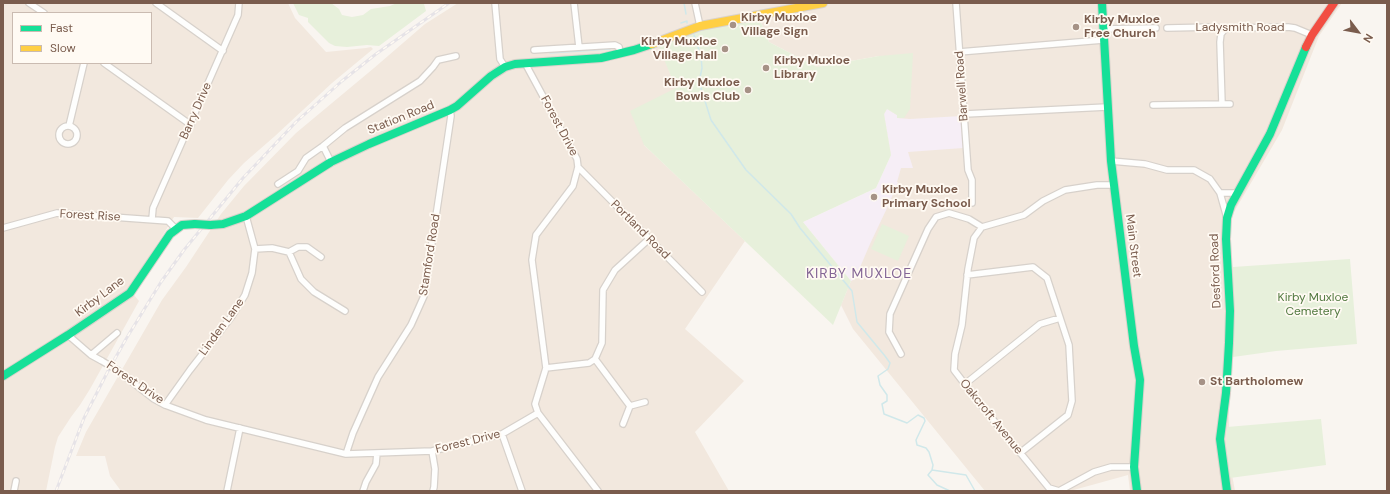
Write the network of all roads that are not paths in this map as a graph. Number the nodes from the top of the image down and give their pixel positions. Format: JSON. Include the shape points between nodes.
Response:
{"nodes":[{"id":1,"x":29,"y":3,"type":"edge"},
{"id":2,"x":156,"y":3,"type":"edge"},
{"id":3,"x":240,"y":3,"type":"edge"},
{"id":4,"x":495,"y":3,"type":"edge"},
{"id":5,"x":574,"y":3,"type":"edge"},
{"id":6,"x":695,"y":3,"type":"edge"},
{"id":7,"x":823,"y":3,"type":"edge"},
{"id":8,"x":956,"y":3,"type":"edge"},
{"id":9,"x":1102,"y":3,"type":"edge"},
{"id":10,"x":1334,"y":3,"type":"edge"},
{"id":11,"x":803,"y":5,"type":"edge"},
{"id":12,"x":42,"y":12,"type":"edge"},
{"id":13,"x":700,"y":26,"type":"junction"},
{"id":14,"x":1156,"y":28,"type":"dead end"},
{"id":15,"x":1167,"y":28,"type":"dead end"},
{"id":16,"x":1103,"y":29,"type":"junction"},
{"id":17,"x":1225,"y":29,"type":"junction"},
{"id":18,"x":1312,"y":35,"type":"junction"},
{"id":19,"x":1103,"y":40,"type":"junction"},
{"id":20,"x":578,"y":47,"type":"junction"},
{"id":21,"x":534,"y":50,"type":"dead end"},
{"id":22,"x":223,"y":51,"type":"junction"},
{"id":23,"x":959,"y":52,"type":"junction"},
{"id":24,"x":620,"y":53,"type":"junction"},
{"id":25,"x":456,"y":56,"type":"dead end"},
{"id":26,"x":525,"y":63,"type":"junction"},
{"id":27,"x":84,"y":64,"type":"edge"},
{"id":28,"x":105,"y":64,"type":"edge"},
{"id":29,"x":505,"y":67,"type":"junction"},
{"id":30,"x":1222,"y":104,"type":"junction"},
{"id":31,"x":1230,"y":104,"type":"dead end"},
{"id":32,"x":1153,"y":105,"type":"dead end"},
{"id":33,"x":1107,"y":107,"type":"junction"},
{"id":34,"x":450,"y":110,"type":"junction"},
{"id":35,"x":965,"y":114,"type":"junction"},
{"id":36,"x":191,"y":125,"type":"junction"},
{"id":37,"x":70,"y":126,"type":"dead end"},
{"id":38,"x":323,"y":146,"type":"junction"},
{"id":39,"x":1111,"y":161,"type":"junction"},
{"id":40,"x":331,"y":162,"type":"junction"},
{"id":41,"x":578,"y":167,"type":"junction"},
{"id":42,"x":278,"y":184,"type":"dead end"},
{"id":43,"x":1113,"y":185,"type":"junction"},
{"id":44,"x":1237,"y":193,"type":"junction"},
{"id":45,"x":1220,"y":194,"type":"junction"},
{"id":46,"x":972,"y":203,"type":"dead end"},
{"id":47,"x":246,"y":216,"type":"junction"},
{"id":48,"x":1227,"y":218,"type":"junction"},
{"id":49,"x":152,"y":219,"type":"junction"},
{"id":50,"x":982,"y":227,"type":"junction"},
{"id":51,"x":3,"y":228,"type":"edge"},
{"id":52,"x":176,"y":229,"type":"junction"},
{"id":53,"x":649,"y":239,"type":"junction"},
{"id":54,"x":255,"y":249,"type":"junction"},
{"id":55,"x":289,"y":252,"type":"junction"},
{"id":56,"x":321,"y":257,"type":"dead end"},
{"id":57,"x":967,"y":275,"type":"junction"},
{"id":58,"x":702,"y":292,"type":"dead end"},
{"id":59,"x":345,"y":311,"type":"dead end"},
{"id":60,"x":1060,"y":318,"type":"junction"},
{"id":61,"x":117,"y":333,"type":"dead end"},
{"id":62,"x":68,"y":335,"type":"junction"},
{"id":63,"x":901,"y":354,"type":"dead end"},
{"id":64,"x":91,"y":355,"type":"junction"},
{"id":65,"x":595,"y":359,"type":"junction"},
{"id":66,"x":546,"y":368,"type":"junction"},
{"id":67,"x":3,"y":376,"type":"edge"},
{"id":68,"x":964,"y":384,"type":"junction"},
{"id":69,"x":645,"y":402,"type":"dead end"},
{"id":70,"x":165,"y":405,"type":"junction"},
{"id":71,"x":630,"y":406,"type":"junction"},
{"id":72,"x":538,"y":413,"type":"junction"},
{"id":73,"x":623,"y":424,"type":"dead end"},
{"id":74,"x":240,"y":428,"type":"junction"},
{"id":75,"x":502,"y":434,"type":"junction"},
{"id":76,"x":432,"y":451,"type":"junction"},
{"id":77,"x":377,"y":453,"type":"junction"},
{"id":78,"x":1020,"y":453,"type":"junction"},
{"id":79,"x":346,"y":454,"type":"junction"},
{"id":80,"x":1134,"y":467,"type":"junction"},
{"id":81,"x":16,"y":481,"type":"dead end"},
{"id":82,"x":14,"y":491,"type":"edge"},
{"id":83,"x":227,"y":491,"type":"edge"},
{"id":84,"x":363,"y":491,"type":"edge"},
{"id":85,"x":433,"y":491,"type":"edge"},
{"id":86,"x":522,"y":491,"type":"edge"},
{"id":87,"x":598,"y":491,"type":"edge"},
{"id":88,"x":1137,"y":491,"type":"edge"},
{"id":89,"x":1228,"y":491,"type":"edge"}],
"edges":[{"from":1,"to":12,"type":"street"},
{"from":2,"to":22,"type":"street"},
{"from":3,"to":22,"type":"street","name":"Barry Drive","via":[[238,15]]},
{"from":4,"to":29,"type":"street","via":[[500,60]]},
{"from":5,"to":20,"type":"street"},
{"from":6,"to":13,"type":"street"},
{"from":7,"to":11,"type":"street","name":"Station Road"},
{"from":8,"to":23,"type":"street","name":"Barwell Road"},
{"from":9,"to":16,"type":"street","name":"Main Street"},
{"from":10,"to":18,"type":"street","name":"Desford Road"},
{"from":11,"to":13,"type":"street","name":"Station Road"},
{"from":13,"to":24,"type":"street","name":"Station Road"},
{"from":14,"to":16,"type":"street"},
{"from":15,"to":17,"type":"street","name":"Ladysmith Road"},
{"from":16,"to":19,"type":"street","name":"Main Street"},
{"from":17,"to":18,"type":"street","name":"Ladysmith Road","via":[[1288,27]]},
{"from":17,"to":30,"type":"street","via":[[1220,42]]},
{"from":18,"to":44,"type":"street","name":"Desford Road","via":[[1270,134]]},
{"from":19,"to":23,"type":"street"},
{"from":19,"to":33,"type":"street","name":"Main Street"},
{"from":20,"to":21,"type":"street"},
{"from":20,"to":24,"type":"street","via":[[614,45],[619,47]]},
{"from":22,"to":36,"type":"street","name":"Barry Drive"},
{"from":23,"to":35,"type":"street","name":"Barwell Road"},
{"from":24,"to":26,"type":"street","name":"Station Road","via":[[600,58]]},
{"from":25,"to":38,"type":"street","via":[[438,60],[420,81],[345,128]]},
{"from":26,"to":29,"type":"street","name":"Station Road"},
{"from":26,"to":41,"type":"street","name":"Forest Drive"},
{"from":27,"to":37,"type":"street"},
{"from":28,"to":36,"type":"street"},
{"from":29,"to":34,"type":"street","name":"Station Road"},
{"from":30,"to":31,"type":"street"},
{"from":30,"to":32,"type":"street"},
{"from":33,"to":35,"type":"street"},
{"from":33,"to":39,"type":"street","name":"Main Street"},
{"from":34,"to":40,"type":"street","name":"Station Road"},
{"from":34,"to":79,"type":"street","name":"Stamford Road","via":[[424,296],[411,325],[378,377]]},
{"from":35,"to":46,"type":"street","name":"Barwell Road"},
{"from":36,"to":49,"type":"street","name":"Barry Drive","via":[[153,208]]},
{"from":38,"to":40,"type":"street"},
{"from":38,"to":42,"type":"street","via":[[306,158],[298,171]]},
{"from":39,"to":43,"type":"street","name":"Main Street"},
{"from":39,"to":45,"type":"street","via":[[1144,164],[1167,170],[1194,170],[1210,180]]},
{"from":40,"to":47,"type":"street","name":"Station Road"},
{"from":41,"to":53,"type":"street","name":"Portland Road"},
{"from":41,"to":66,"type":"street","name":"Forest Drive","via":[[573,186],[536,235],[532,260]]},
{"from":43,"to":50,"type":"street","via":[[1066,190],[1043,201],[1024,215]]},
{"from":43,"to":80,"type":"street","name":"Main Street","via":[[1140,380]]},
{"from":44,"to":45,"type":"street"},
{"from":44,"to":48,"type":"street","name":"Desford Road"},
{"from":45,"to":48,"type":"street"},
{"from":47,"to":52,"type":"street","name":"Station Road","bridge":true,"via":[[223,224],[182,225]]},
{"from":47,"to":54,"type":"street","name":"Linden Lane"},
{"from":48,"to":89,"type":"street","name":"Desford Road","via":[[1229,343],[1220,439]]},
{"from":49,"to":51,"type":"street","name":"Forest Rise","via":[[57,213]]},
{"from":49,"to":52,"type":"street","name":"Forest Rise","via":[[168,221]]},
{"from":50,"to":57,"type":"street","name":"Oakcroft Avenue","via":[[974,238]]},
{"from":50,"to":63,"type":"street","via":[[969,219],[949,213],[936,217],[928,229],[890,314],[888,332]]},
{"from":52,"to":62,"type":"street","name":"Kirby Lane","via":[[130,293]]},
{"from":53,"to":58,"type":"street","name":"Portland Road"},
{"from":53,"to":65,"type":"street","via":[[615,270],[603,290],[602,342]]},
{"from":54,"to":55,"type":"street","via":[[272,248]]},
{"from":54,"to":70,"type":"street","name":"Linden Lane","via":[[252,273],[245,295]]},
{"from":55,"to":56,"type":"street","via":[[298,247],[308,247]]},
{"from":55,"to":59,"type":"street","via":[[301,279],[314,292]]},
{"from":57,"to":60,"type":"street","via":[[1033,267],[1047,278]]},
{"from":57,"to":68,"type":"street","name":"Oakcroft Avenue","via":[[962,325],[954,365],[954,370]]},
{"from":60,"to":68,"type":"street","via":[[1040,324]]},
{"from":60,"to":78,"type":"street","via":[[1069,345],[1072,401],[1068,415]]},
{"from":61,"to":64,"type":"street"},
{"from":62,"to":64,"type":"street","name":"Forest Drive"},
{"from":62,"to":67,"type":"street","name":"Kirby Lane"},
{"from":64,"to":70,"type":"street","name":"Forest Drive","bridge":true,"via":[[117,370]]},
{"from":65,"to":66,"type":"street","via":[[589,363]]},
{"from":65,"to":71,"type":"street"},
{"from":66,"to":72,"type":"street","name":"Forest Drive","via":[[535,404]]},
{"from":68,"to":78,"type":"street","name":"Oakcroft Avenue"},
{"from":69,"to":71,"type":"street"},
{"from":70,"to":74,"type":"street","name":"Forest Drive","via":[[206,420]]},
{"from":71,"to":73,"type":"street"},
{"from":72,"to":75,"type":"street","name":"Forest Drive"},
{"from":72,"to":87,"type":"street"},
{"from":74,"to":79,"type":"street","name":"Forest Drive"},
{"from":74,"to":83,"type":"street"},
{"from":75,"to":76,"type":"street","name":"Forest Drive"},
{"from":75,"to":86,"type":"street"},
{"from":76,"to":77,"type":"street","name":"Forest Drive"},
{"from":76,"to":85,"type":"street","via":[[435,469]]},
{"from":77,"to":79,"type":"street","name":"Forest Drive"},
{"from":77,"to":84,"type":"street","via":[[376,464]]},
{"from":78,"to":80,"type":"street","name":"Oakcroft Avenue","via":[[1049,488],[1059,491],[1094,472],[1111,467]]},
{"from":80,"to":88,"type":"street","name":"Main Street"},
{"from":81,"to":82,"type":"street"}]}
